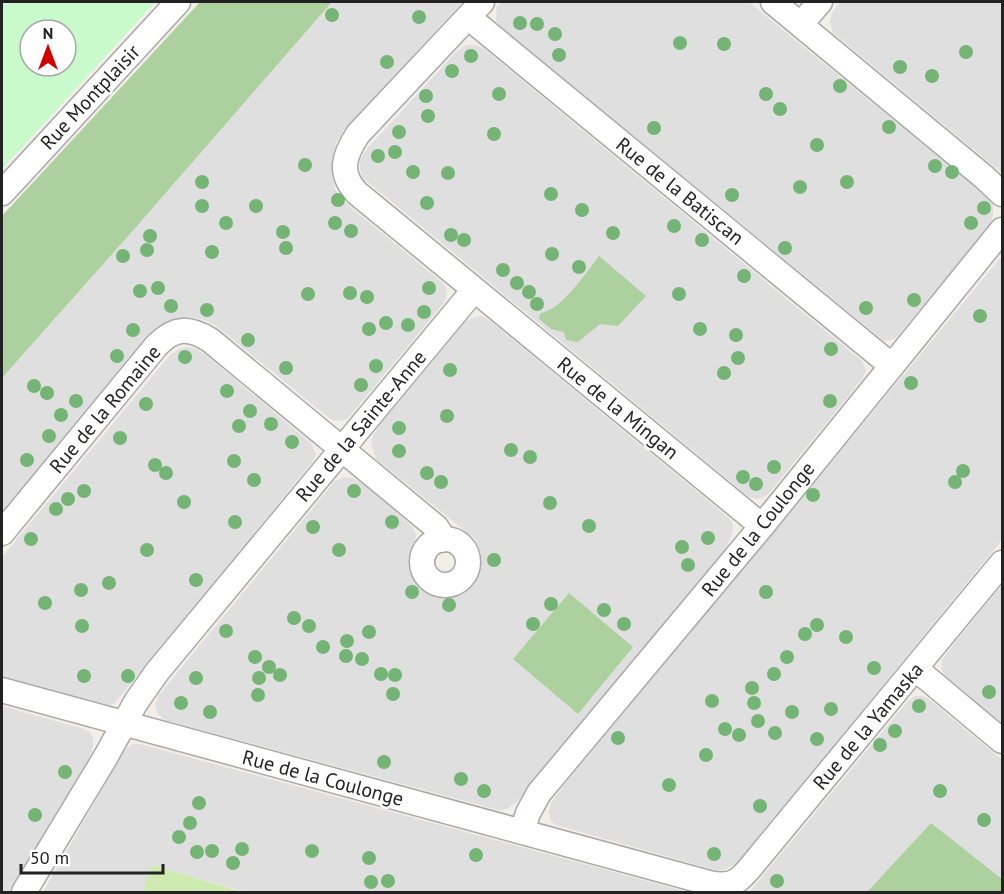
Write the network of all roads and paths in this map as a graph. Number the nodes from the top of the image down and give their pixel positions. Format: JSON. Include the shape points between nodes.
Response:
{"nodes":[{"id":1,"x":178,"y":2,"type":"edge"},
{"id":2,"x":773,"y":2,"type":"edge"},
{"id":3,"x":820,"y":2,"type":"edge"},
{"id":4,"x":475,"y":9,"type":"edge"},
{"id":5,"x":801,"y":24,"type":"junction"},
{"id":6,"x":2,"y":193,"type":"edge"},
{"id":7,"x":1002,"y":194,"type":"edge"},
{"id":8,"x":1002,"y":230,"type":"edge"},
{"id":9,"x":474,"y":290,"type":"junction"},
{"id":10,"x":892,"y":366,"type":"junction"},
{"id":11,"x":342,"y":449,"type":"junction"},
{"id":12,"x":762,"y":526,"type":"junction"},
{"id":13,"x":2,"y":533,"type":"edge"},
{"id":14,"x":441,"y":540,"type":"dead end"},
{"id":15,"x":1002,"y":563,"type":"edge"},
{"id":16,"x":916,"y":669,"type":"junction"},
{"id":17,"x":2,"y":690,"type":"edge"},
{"id":18,"x":124,"y":723,"type":"junction"},
{"id":19,"x":1002,"y":741,"type":"edge"},
{"id":20,"x":522,"y":832,"type":"junction"},
{"id":21,"x":730,"y":885,"type":"joint"},
{"id":22,"x":24,"y":892,"type":"edge"}],
"edges":[{"from":1,"to":6,"type":"street","name":"Rue Montplaisir"},
{"from":2,"to":5,"type":"street"},
{"from":3,"to":5,"type":"street"},
{"from":4,"to":9,"type":"street","via":[[358,134],[344,165],[349,185],[357,194]]},
{"from":4,"to":10,"type":"street","name":"Rue de la Batiscan"},
{"from":5,"to":7,"type":"street"},
{"from":8,"to":10,"type":"street","name":"Rue de la Coulonge"},
{"from":9,"to":11,"type":"street","name":"Rue de la Sainte-Anne"},
{"from":9,"to":12,"type":"street","name":"Rue de la Mingan"},
{"from":10,"to":12,"type":"street","name":"Rue de la Coulonge"},
{"from":11,"to":13,"type":"street","name":"Rue de la Romaine","via":[[210,340],[186,330],[174,332],[157,345]]},
{"from":11,"to":14,"type":"street","name":"Rue de la Romaine","via":[[436,527]]},
{"from":11,"to":18,"type":"street","name":"Rue de la Sainte-Anne","via":[[156,672]]},
{"from":12,"to":20,"type":"street","name":"Rue de la Coulonge","via":[[539,793]]},
{"from":15,"to":16,"type":"street","name":"Rue de la Yamaska"},
{"from":16,"to":19,"type":"street"},
{"from":16,"to":21,"type":"street","name":"Rue de la Yamaska","via":[[754,863]]},
{"from":17,"to":18,"type":"street"},
{"from":18,"to":20,"type":"street","name":"Rue de la Coulonge"},
{"from":18,"to":22,"type":"street","name":"Rue de la Sainte-Anne"},
{"from":20,"to":21,"type":"street","name":"Rue de la Coulonge","via":[[713,884]]}]}
